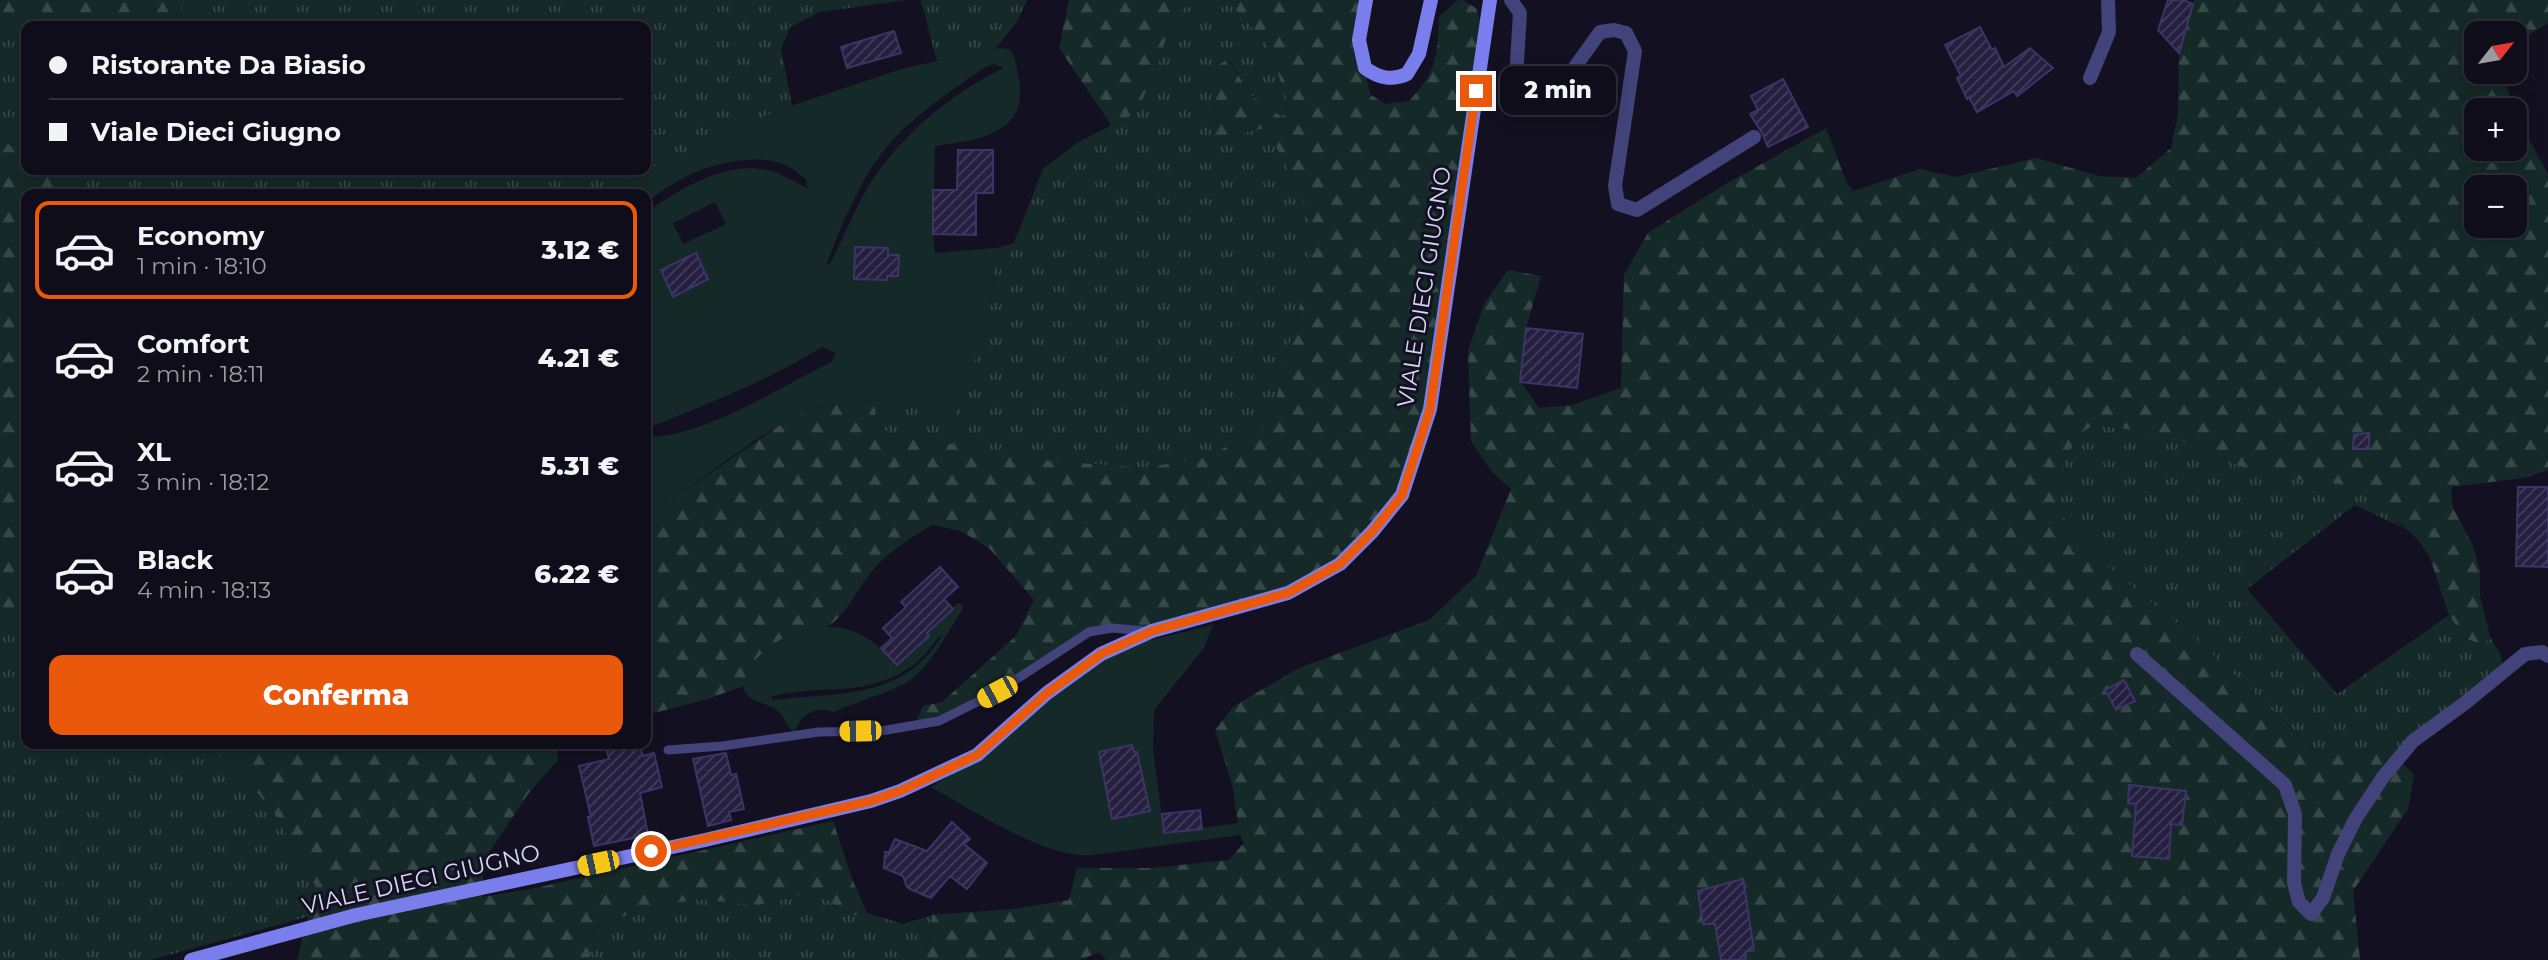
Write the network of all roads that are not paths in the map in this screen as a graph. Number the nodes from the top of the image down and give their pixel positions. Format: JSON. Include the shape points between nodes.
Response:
{"nodes":[{"id":1,"x":1366,"y":0,"type":"edge"},
{"id":2,"x":1431,"y":0,"type":"edge"},
{"id":3,"x":1490,"y":0,"type":"edge"},
{"id":4,"x":1511,"y":0,"type":"edge"},
{"id":5,"x":2108,"y":0,"type":"edge"},
{"id":6,"x":2090,"y":78,"type":"dead end"},
{"id":7,"x":1754,"y":137,"type":"dead end"},
{"id":8,"x":1152,"y":631,"type":"junction"},
{"id":9,"x":2137,"y":654,"type":"dead end"},
{"id":10,"x":2548,"y":656,"type":"edge"},
{"id":11,"x":668,"y":750,"type":"dead end"},
{"id":12,"x":191,"y":960,"type":"edge"}],
"edges":[{"from":1,"to":2,"type":"main road","via":[[1359,40],[1365,68],[1387,79],[1408,74],[1419,54]]},
{"from":3,"to":8,"type":"main road","name":"VIALE DIECI GIUGNO","via":[[1430,409],[1402,495],[1340,564],[1288,593]]},
{"from":4,"to":7,"type":"street","via":[[1520,13],[1516,79],[1533,93],[1562,85],[1600,32],[1626,33],[1635,51],[1615,186],[1618,204],[1637,210]]},
{"from":5,"to":6,"type":"street","via":[[2109,32]]},
{"from":8,"to":11,"type":"lane","name":"VIALE DIECI GIUGNO","via":[[1112,628],[1089,632],[997,692],[939,721],[881,731],[819,732]]},
{"from":8,"to":12,"type":"main road","name":"VIALE DIECI GIUGNO","via":[[1101,654],[1047,693],[977,755],[871,801],[356,915]]},
{"from":9,"to":10,"type":"street","via":[[2285,785],[2295,814],[2294,883],[2299,902],[2311,914],[2323,898],[2356,818],[2413,741],[2525,654]]}]}
